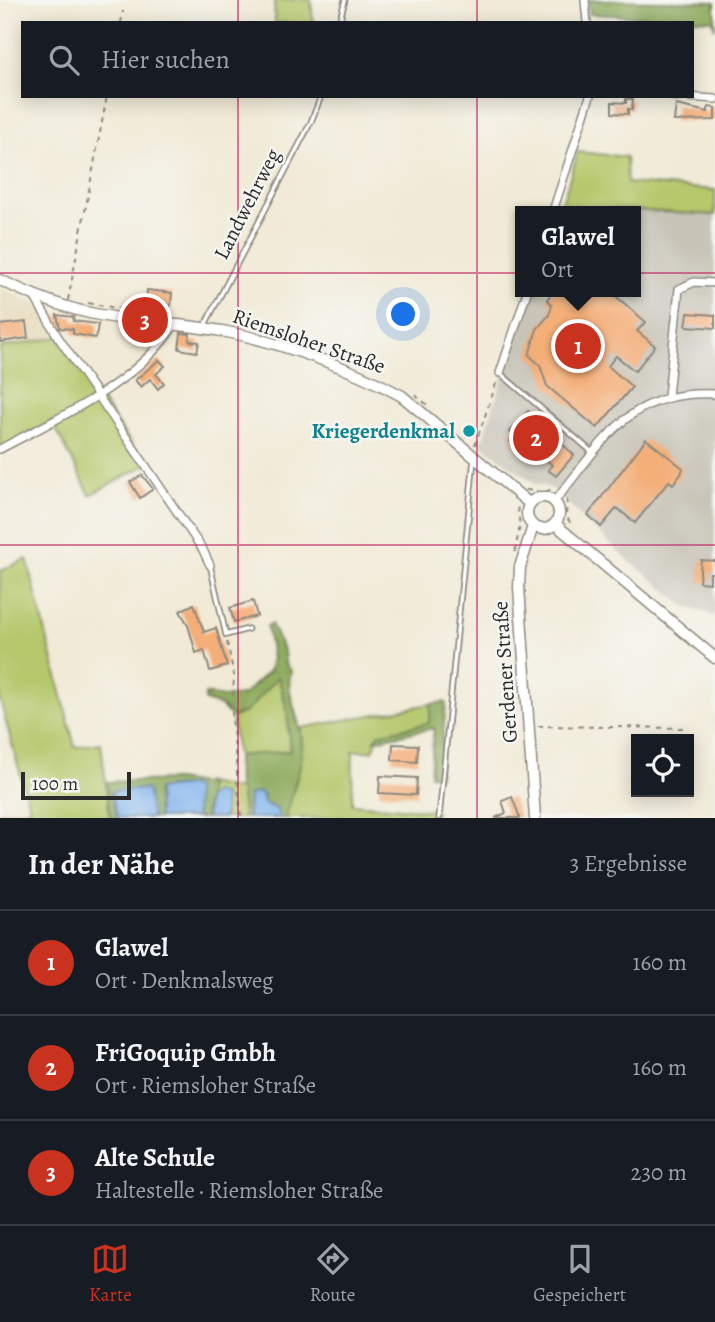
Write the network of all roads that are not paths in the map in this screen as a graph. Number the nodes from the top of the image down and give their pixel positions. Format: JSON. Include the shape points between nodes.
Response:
{"nodes":[{"id":1,"x":345,"y":0,"type":"edge"},
{"id":2,"x":585,"y":0,"type":"edge"},
{"id":3,"x":340,"y":21,"type":"edge"},
{"id":4,"x":587,"y":21,"type":"edge"},
{"id":5,"x":320,"y":98,"type":"edge"},
{"id":6,"x":589,"y":98,"type":"edge"},
{"id":7,"x":694,"y":98,"type":"edge"},
{"id":8,"x":715,"y":99,"type":"edge"},
{"id":9,"x":555,"y":206,"type":"edge"},
{"id":10,"x":0,"y":280,"type":"edge"},
{"id":11,"x":715,"y":283,"type":"edge"},
{"id":12,"x":34,"y":296,"type":"junction"},
{"id":13,"x":525,"y":297,"type":"edge"},
{"id":14,"x":176,"y":324,"type":"junction"},
{"id":15,"x":204,"y":328,"type":"junction"},
{"id":16,"x":500,"y":373,"type":"joint"},
{"id":17,"x":715,"y":394,"type":"edge"},
{"id":18,"x":100,"y":395,"type":"junction"},
{"id":19,"x":668,"y":396,"type":"junction"},
{"id":20,"x":0,"y":449,"type":"edge"},
{"id":21,"x":474,"y":451,"type":"junction"},
{"id":22,"x":594,"y":453,"type":"junction"},
{"id":23,"x":558,"y":498,"type":"junction"},
{"id":24,"x":530,"y":504,"type":"junction"},
{"id":25,"x":555,"y":524,"type":"junction"},
{"id":26,"x":533,"y":526,"type":"junction"},
{"id":27,"x":210,"y":565,"type":"joint"},
{"id":28,"x":248,"y":629,"type":"dead end"},
{"id":29,"x":715,"y":658,"type":"edge"},
{"id":30,"x":439,"y":818,"type":"edge"},
{"id":31,"x":534,"y":818,"type":"edge"}],
"edges":[{"from":1,"to":3,"type":"lane"},
{"from":2,"to":4,"type":"street"},
{"from":5,"to":15,"type":"lane","name":"Landwehrweg"},
{"from":6,"to":9,"type":"street"},
{"from":7,"to":8,"type":"street"},
{"from":10,"to":12,"type":"main road","name":"Riemsloher Straße"},
{"from":11,"to":19,"type":"street","via":[[694,282],[678,289]]},
{"from":12,"to":14,"type":"main road","name":"Riemsloher Straße","via":[[69,308]]},
{"from":12,"to":18,"type":"street"},
{"from":13,"to":16,"type":"street"},
{"from":14,"to":15,"type":"main road","name":"Riemsloher Straße"},
{"from":14,"to":18,"type":"street","via":[[145,358]]},
{"from":15,"to":21,"type":"main road","name":"Riemsloher Straße","via":[[257,340],[380,384]]},
{"from":16,"to":22,"type":"lane"},
{"from":17,"to":19,"type":"street"},
{"from":18,"to":20,"type":"street"},
{"from":18,"to":27,"type":"street"},
{"from":19,"to":22,"type":"street","via":[[624,419]]},
{"from":21,"to":24,"type":"main road","name":"Riemsloher Straße"},
{"from":21,"to":30,"type":"lane"},
{"from":22,"to":23,"type":"street"},
{"from":23,"to":24,"type":"main road","via":[[542,497]]},
{"from":23,"to":25,"type":"main road"},
{"from":24,"to":26,"type":"main road","via":[[527,513]]},
{"from":25,"to":26,"type":"main road","via":[[547,529]]},
{"from":25,"to":29,"type":"main road"},
{"from":26,"to":31,"type":"main road","name":"Gerdener Straße","via":[[519,587]]},
{"from":27,"to":28,"type":"lane","via":[[226,635]]}]}
